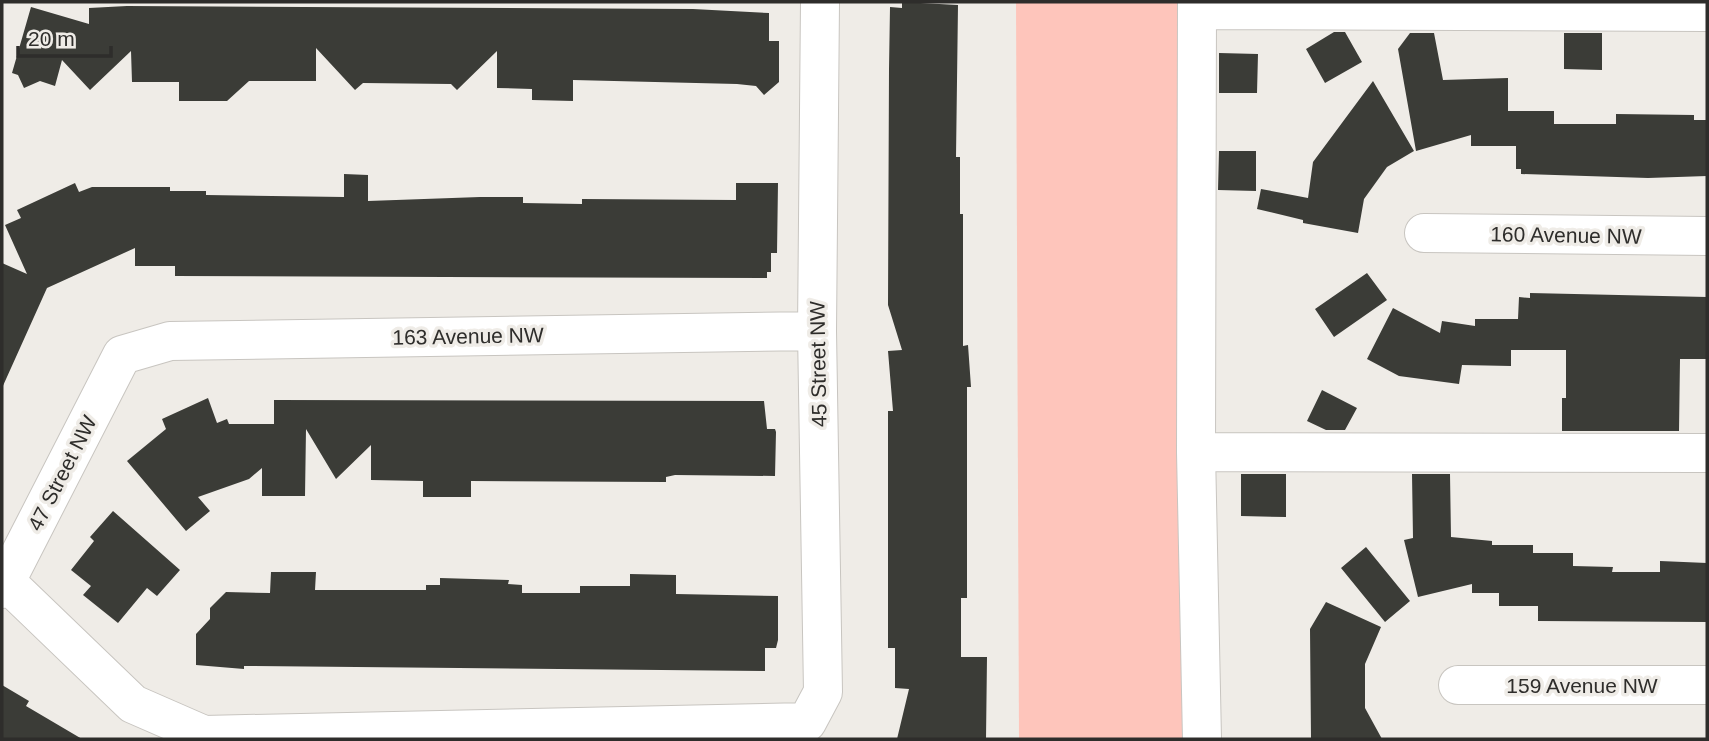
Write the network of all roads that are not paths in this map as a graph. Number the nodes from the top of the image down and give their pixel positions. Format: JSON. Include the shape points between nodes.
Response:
{"nodes":[{"id":1,"x":820,"y":2,"type":"edge"},
{"id":2,"x":1197,"y":6,"type":"edge"},
{"id":3,"x":1707,"y":12,"type":"edge"},
{"id":4,"x":1424,"y":233,"type":"dead end"},
{"id":5,"x":1707,"y":236,"type":"edge"},
{"id":6,"x":817,"y":331,"type":"junction"},
{"id":7,"x":122,"y":355,"type":"joint"},
{"id":8,"x":1196,"y":452,"type":"junction"},
{"id":9,"x":1707,"y":453,"type":"edge"},
{"id":10,"x":3,"y":583,"type":"edge"},
{"id":11,"x":1458,"y":685,"type":"dead end"},
{"id":12,"x":1707,"y":685,"type":"edge"},
{"id":13,"x":1202,"y":739,"type":"edge"}],
"edges":[{"from":1,"to":6,"type":"street","name":"45 Street NW"},
{"from":2,"to":3,"type":"street"},
{"from":2,"to":8,"type":"street"},
{"from":4,"to":5,"type":"street","name":"160 Avenue NW"},
{"from":6,"to":7,"type":"street","name":"163 Avenue NW","via":[[170,341]]},
{"from":6,"to":10,"type":"street","name":"45 Street NW","via":[[823,692],[807,722],[204,735],[133,704]]},
{"from":7,"to":10,"type":"street","name":"47 Street NW"},
{"from":8,"to":9,"type":"street"},
{"from":8,"to":13,"type":"street"},
{"from":11,"to":12,"type":"street","name":"159 Avenue NW"}]}
